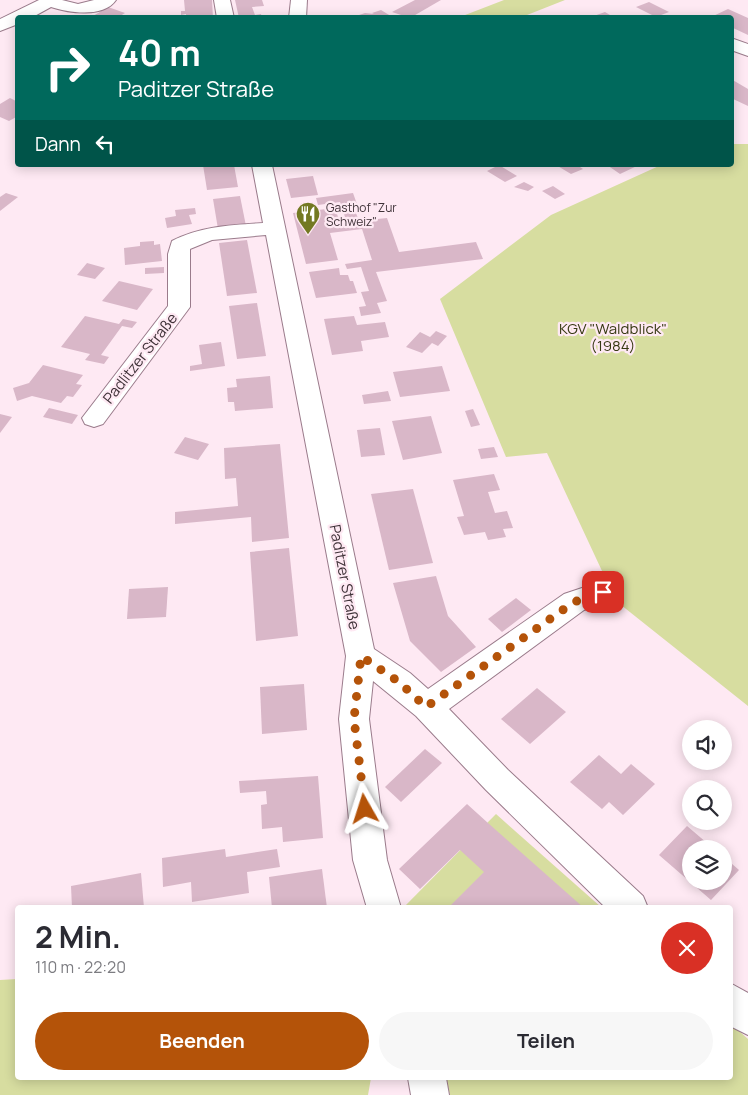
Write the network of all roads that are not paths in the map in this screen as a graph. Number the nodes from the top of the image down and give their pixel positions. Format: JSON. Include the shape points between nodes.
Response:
{"nodes":[{"id":1,"x":108,"y":0,"type":"edge"},
{"id":2,"x":222,"y":0,"type":"edge"},
{"id":3,"x":299,"y":0,"type":"edge"},
{"id":4,"x":49,"y":1,"type":"edge"},
{"id":5,"x":22,"y":15,"type":"edge"},
{"id":6,"x":225,"y":15,"type":"edge"},
{"id":7,"x":297,"y":15,"type":"edge"},
{"id":8,"x":15,"y":18,"type":"edge"},
{"id":9,"x":0,"y":26,"type":"edge"},
{"id":10,"x":734,"y":44,"type":"edge"},
{"id":11,"x":748,"y":51,"type":"edge"},
{"id":12,"x":269,"y":167,"type":"edge"},
{"id":13,"x":275,"y":228,"type":"junction"},
{"id":14,"x":94,"y":418,"type":"dead end"},
{"id":15,"x":603,"y":592,"type":"dead end"},
{"id":16,"x":361,"y":656,"type":"junction"},
{"id":17,"x":426,"y":707,"type":"junction"},
{"id":18,"x":383,"y":905,"type":"edge"},
{"id":19,"x":628,"y":905,"type":"edge"},
{"id":20,"x":733,"y":1004,"type":"edge"},
{"id":21,"x":748,"y":1017,"type":"edge"},
{"id":22,"x":427,"y":1080,"type":"edge"},
{"id":23,"x":430,"y":1095,"type":"edge"}],
"edges":[{"from":1,"to":4,"type":"street","via":[[85,10],[74,10]]},
{"from":2,"to":6,"type":"street"},
{"from":3,"to":7,"type":"street"},
{"from":4,"to":5,"type":"street"},
{"from":8,"to":9,"type":"street"},
{"from":10,"to":11,"type":"street"},
{"from":12,"to":13,"type":"street","name":"Paditzer Straße"},
{"from":13,"to":14,"type":"street","name":"Padlitzer Straße","via":[[190,238],[180,246],[180,307]]},
{"from":13,"to":16,"type":"street","name":"Paditzer Straße"},
{"from":15,"to":17,"type":"street","via":[[574,602]]},
{"from":16,"to":17,"type":"street","via":[[399,682]]},
{"from":16,"to":18,"type":"street","name":"Paditzer Straße","via":[[354,719],[370,860]]},
{"from":17,"to":19,"type":"street"},
{"from":20,"to":21,"type":"street"},
{"from":22,"to":23,"type":"street"}]}
